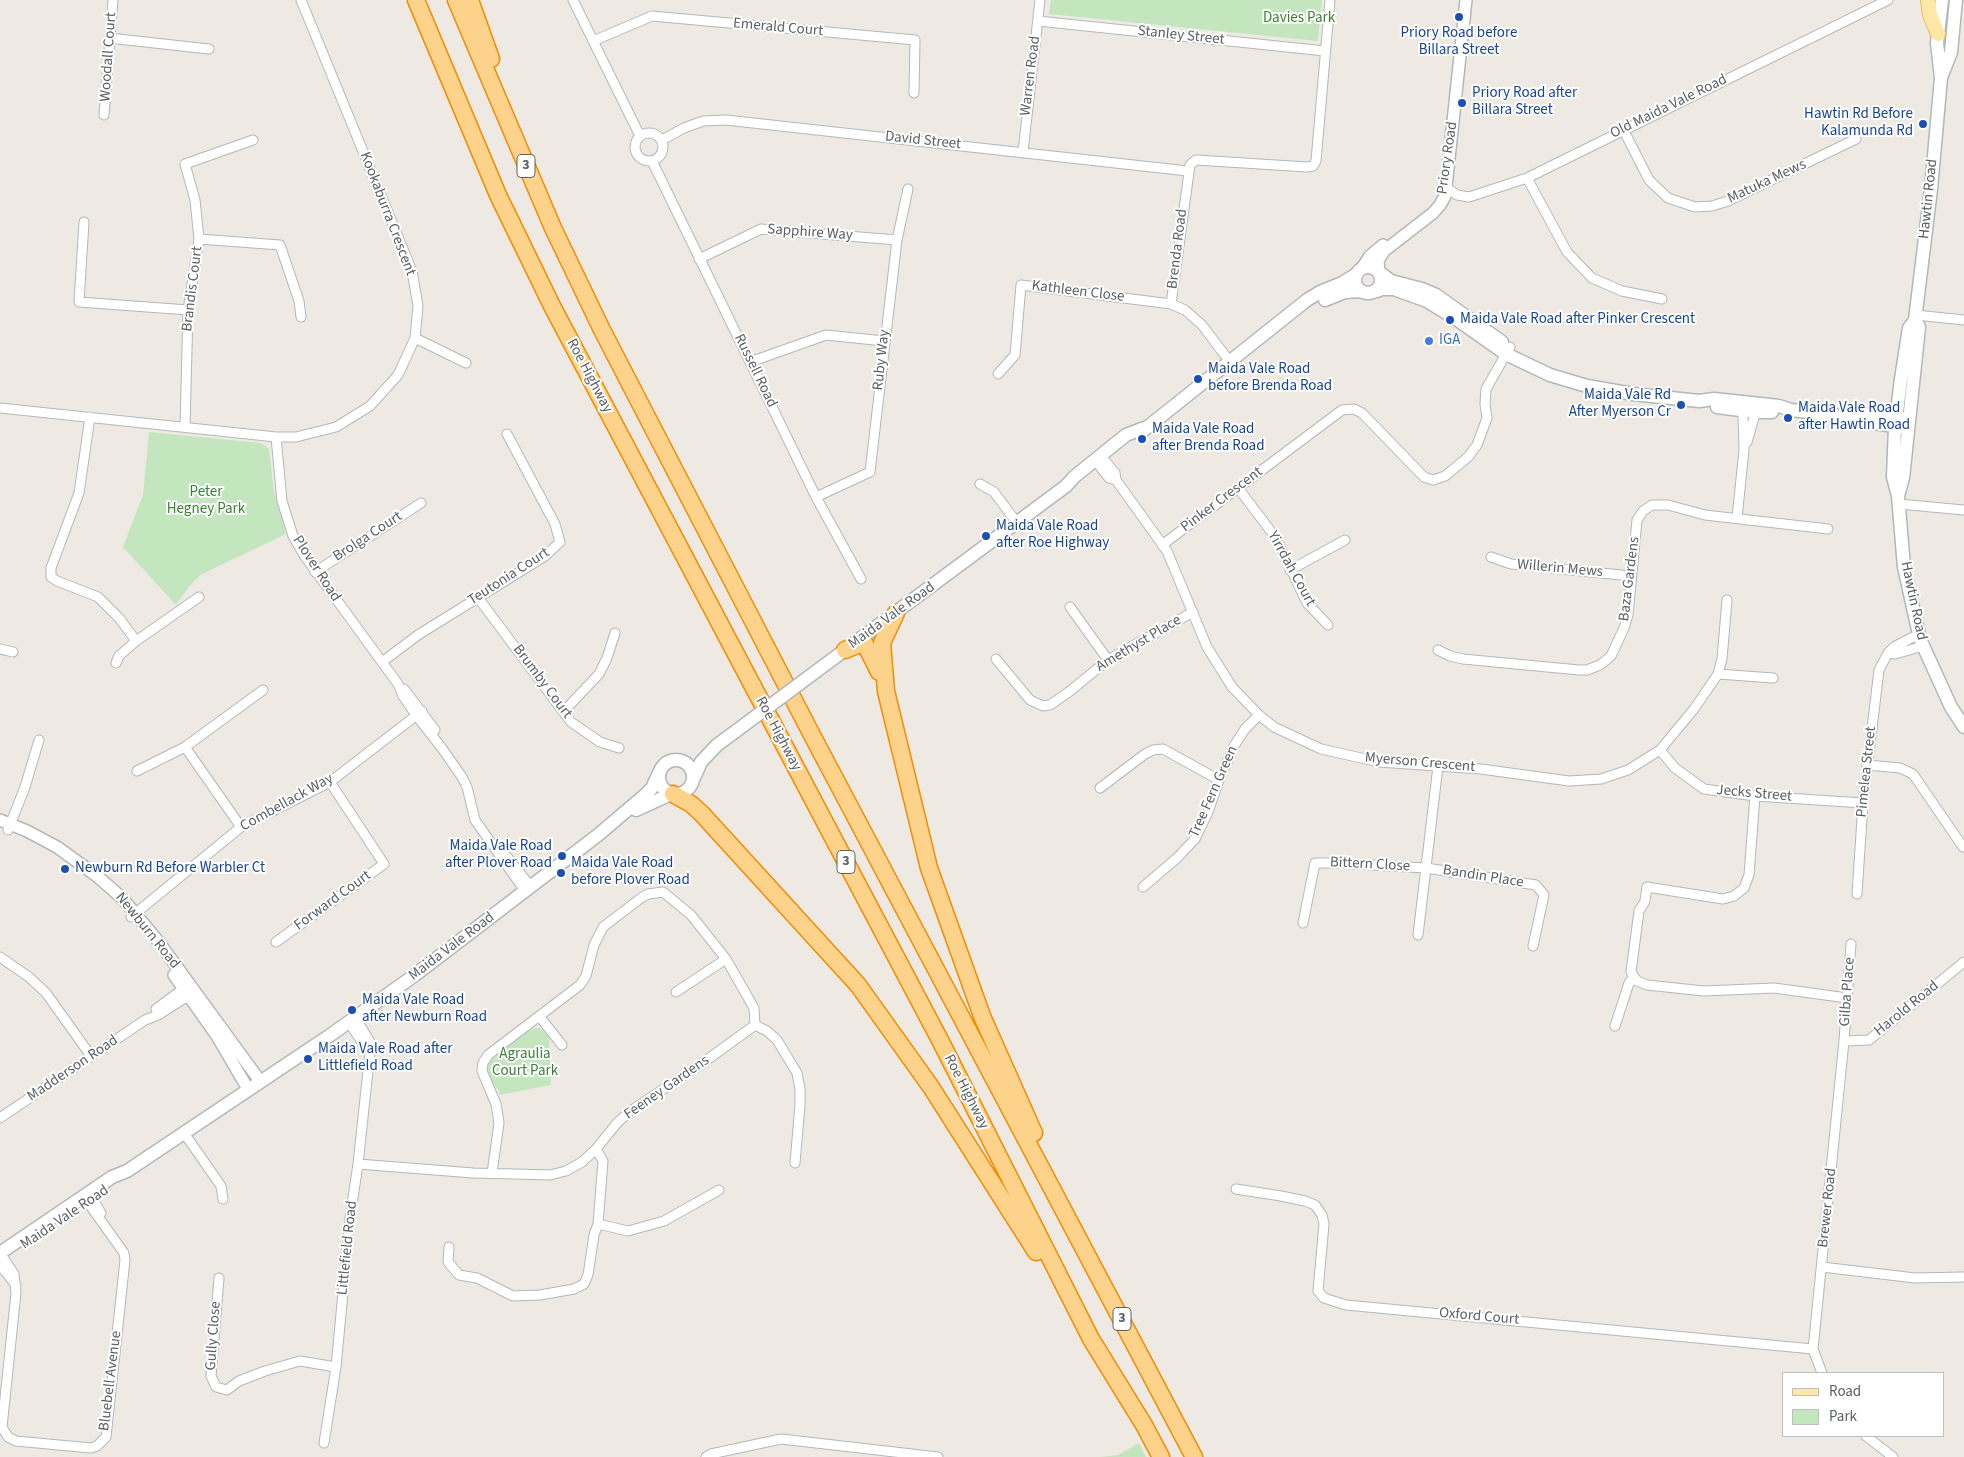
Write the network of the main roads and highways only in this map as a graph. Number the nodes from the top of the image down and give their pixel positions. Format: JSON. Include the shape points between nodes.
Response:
{"nodes":[{"id":1,"x":407,"y":0,"type":"edge"},
{"id":2,"x":416,"y":0,"type":"edge"},
{"id":3,"x":456,"y":0,"type":"edge"},
{"id":4,"x":470,"y":0,"type":"edge"},
{"id":5,"x":1928,"y":0,"type":"edge"},
{"id":6,"x":1942,"y":0,"type":"edge"},
{"id":7,"x":1956,"y":0,"type":"edge"},
{"id":8,"x":1938,"y":34,"type":"junction"},
{"id":9,"x":1941,"y":78,"type":"junction"},
{"id":10,"x":498,"y":195,"type":"junction"},
{"id":11,"x":1360,"y":271,"type":"junction"},
{"id":12,"x":1379,"y":272,"type":"junction"},
{"id":13,"x":1376,"y":291,"type":"junction"},
{"id":14,"x":1361,"y":292,"type":"junction"},
{"id":15,"x":602,"y":330,"type":"junction"},
{"id":16,"x":1258,"y":340,"type":"junction"},
{"id":17,"x":1508,"y":350,"type":"junction"},
{"id":18,"x":1902,"y":423,"type":"junction"},
{"id":19,"x":896,"y":613,"type":"junction"},
{"id":20,"x":845,"y":650,"type":"junction"},
{"id":21,"x":886,"y":691,"type":"junction"},
{"id":22,"x":1964,"y":727,"type":"edge"},
{"id":23,"x":717,"y":745,"type":"junction"},
{"id":24,"x":673,"y":760,"type":"junction"},
{"id":25,"x":660,"y":771,"type":"junction"},
{"id":26,"x":692,"y":781,"type":"junction"},
{"id":27,"x":672,"y":794,"type":"junction"},
{"id":28,"x":598,"y":835,"type":"junction"},
{"id":29,"x":1064,"y":1209,"type":"junction"},
{"id":30,"x":1,"y":1258,"type":"edge"},
{"id":31,"x":1091,"y":1338,"type":"junction"},
{"id":32,"x":1161,"y":1457,"type":"edge"},
{"id":33,"x":1194,"y":1457,"type":"edge"}],
"edges":[{"from":1,"to":10,"type":"highway","via":[[425,45]]},
{"from":2,"to":10,"type":"highway","name":"Roe Highway","number":"3"},
{"from":3,"to":15,"type":"highway","name":"Roe Highway","number":"3","via":[[553,228]]},
{"from":4,"to":15,"type":"highway","via":[[511,116]]},
{"from":5,"to":8,"type":"main road"},
{"from":6,"to":8,"type":"main road","name":"Hawtin Road"},
{"from":7,"to":9,"type":"main road","name":"Hawtin Road","via":[[1951,52]]},
{"from":8,"to":9,"type":"main road","name":"Hawtin Road"},
{"from":9,"to":18,"type":"main road","name":"Hawtin Road","via":[[1916,318],[1909,328]]},
{"from":10,"to":31,"type":"highway","name":"Roe Highway","number":"3","via":[[552,306],[941,1042]]},
{"from":11,"to":12,"type":"main road","via":[[1371,267]]},
{"from":11,"to":14,"type":"main road","via":[[1356,285]]},
{"from":11,"to":16,"type":"main road","name":"Maida Vale Road","via":[[1307,300]]},
{"from":12,"to":13,"type":"main road","via":[[1381,284]]},
{"from":12,"to":17,"type":"main road","via":[[1392,281],[1436,296]]},
{"from":13,"to":14,"type":"main road"},
{"from":13,"to":17,"type":"main road","via":[[1394,289],[1427,301]]},
{"from":14,"to":16,"type":"main road","name":"Maida Vale Road","via":[[1345,292],[1321,301]]},
{"from":15,"to":29,"type":"highway","name":"Roe Highway","number":"3","via":[[813,738]]},
{"from":16,"to":19,"type":"main road","name":"Maida Vale Road","via":[[1144,428],[1130,432],[1100,460]]},
{"from":17,"to":18,"type":"main road","via":[[1550,375],[1606,390],[1699,401],[1714,399],[1750,407],[1779,406],[1849,417],[1860,414]]},
{"from":18,"to":22,"type":"main road","name":"Hawtin Road","via":[[1903,478],[1899,500],[1904,567],[1921,640],[1951,707]]},
{"from":19,"to":20,"type":"main road","name":"Maida Vale Road"},
{"from":19,"to":21,"type":"highway","via":[[882,643]]},
{"from":20,"to":21,"type":"highway","via":[[861,644],[867,646]]},
{"from":20,"to":23,"type":"main road","name":"Maida Vale Road","bridge":true},
{"from":21,"to":29,"type":"highway","via":[[929,868],[982,1016]]},
{"from":23,"to":24,"type":"main road","name":"Maida Vale Road","via":[[696,756]]},
{"from":23,"to":26,"type":"main road","name":"Maida Vale Road","via":[[701,762]]},
{"from":24,"to":25,"type":"main road"},
{"from":24,"to":26,"type":"main road","via":[[689,766]]},
{"from":25,"to":27,"type":"main road","via":[[662,788]]},
{"from":25,"to":28,"type":"main road","name":"Maida Vale Road","via":[[652,788]]},
{"from":26,"to":27,"type":"main road","via":[[687,790]]},
{"from":27,"to":28,"type":"main road","name":"Maida Vale Road","via":[[642,806]]},
{"from":27,"to":31,"type":"highway","via":[[702,814],[858,985],[931,1087]]},
{"from":28,"to":30,"type":"main road","name":"Maida Vale Road","via":[[415,975],[127,1171],[114,1186],[89,1198]]},
{"from":29,"to":33,"type":"highway","name":"Roe Highway","number":"3"},
{"from":31,"to":32,"type":"highway","name":"Roe Highway","number":"3"}]}
